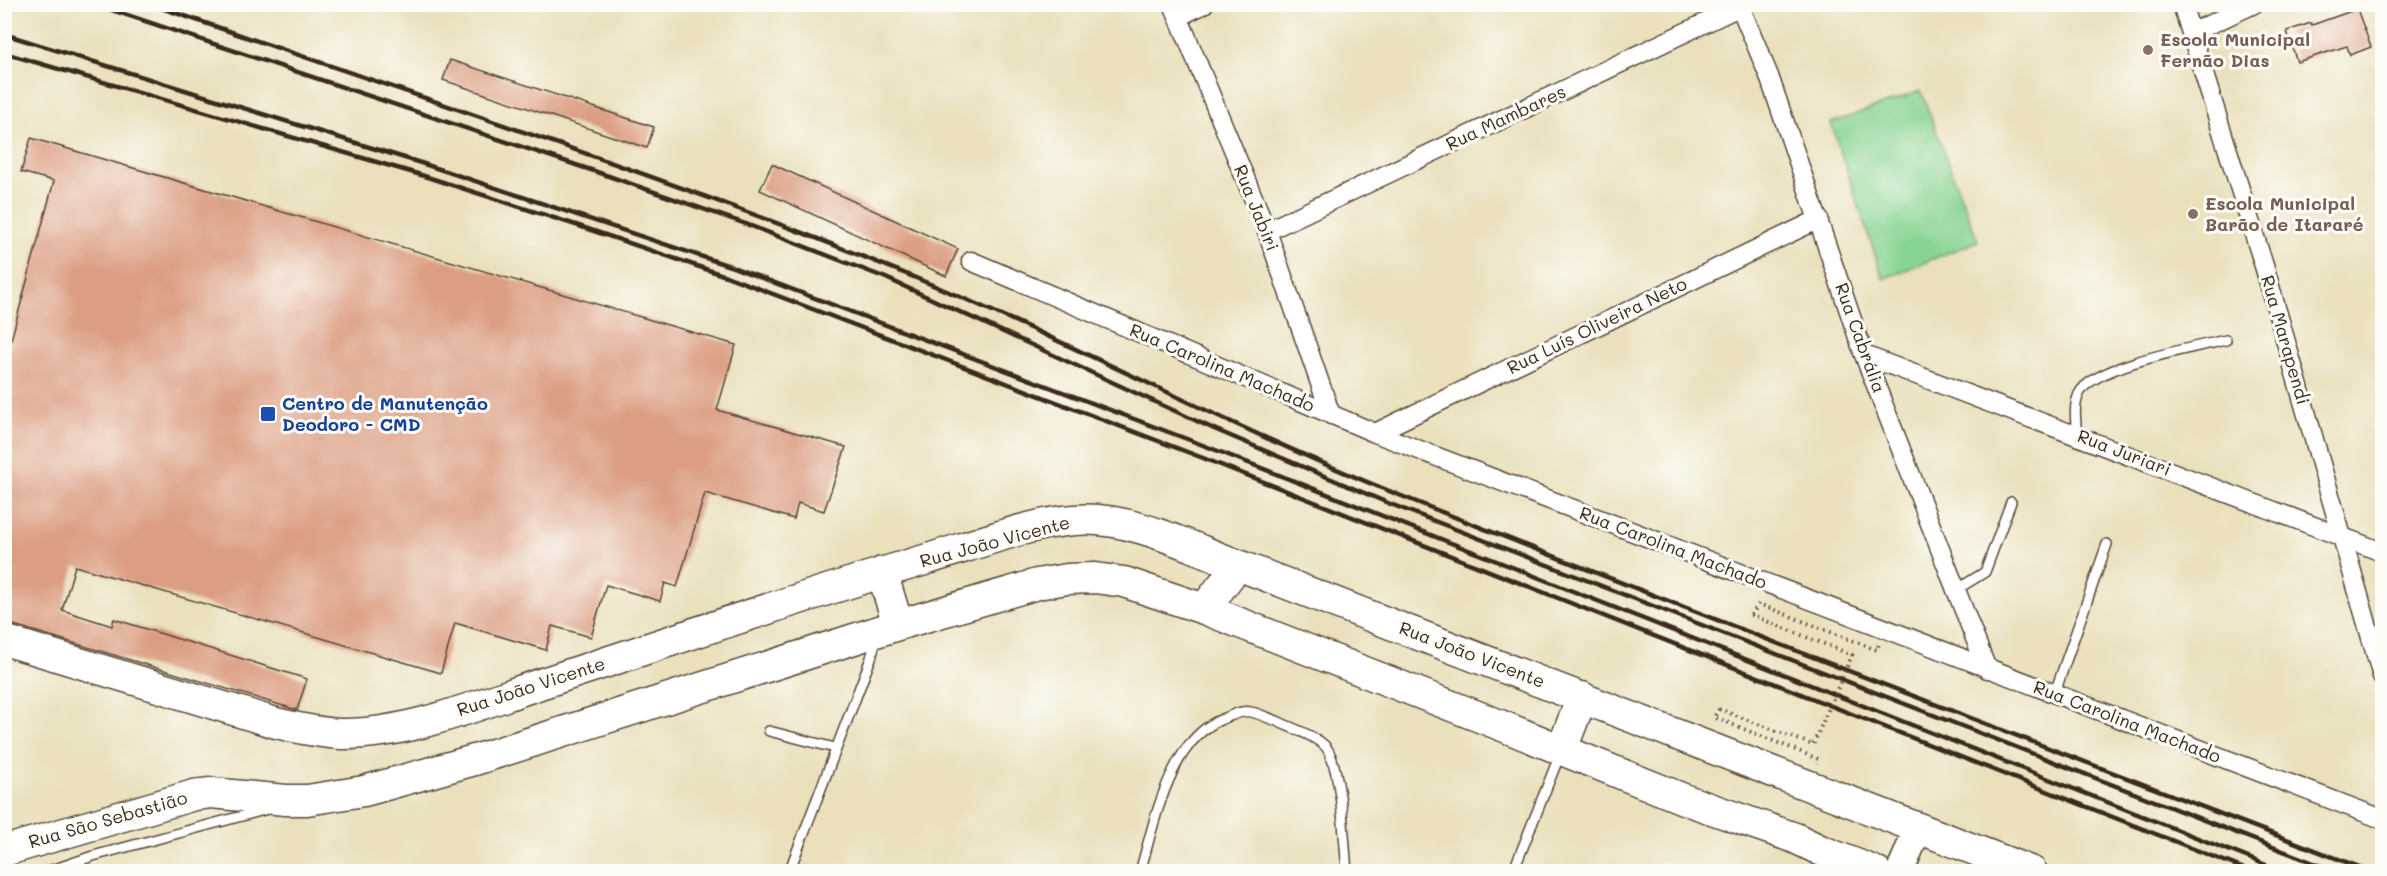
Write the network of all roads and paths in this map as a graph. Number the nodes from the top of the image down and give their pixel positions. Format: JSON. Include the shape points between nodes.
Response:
{"nodes":[{"id":1,"x":1204,"y":4,"type":"edge"},
{"id":2,"x":2182,"y":4,"type":"edge"},
{"id":3,"x":2254,"y":4,"type":"edge"},
{"id":4,"x":1741,"y":5,"type":"edge"},
{"id":5,"x":1175,"y":11,"type":"edge"},
{"id":6,"x":2192,"y":33,"type":"junction"},
{"id":7,"x":1819,"y":219,"type":"junction"},
{"id":8,"x":1267,"y":231,"type":"junction"},
{"id":9,"x":970,"y":261,"type":"dead end"},
{"id":10,"x":2226,"y":340,"type":"dead end"},
{"id":11,"x":1864,"y":355,"type":"junction"},
{"id":12,"x":1331,"y":415,"type":"junction"},
{"id":13,"x":1375,"y":433,"type":"junction"},
{"id":14,"x":2077,"y":435,"type":"junction"},
{"id":15,"x":2011,"y":502,"type":"dead end"},
{"id":16,"x":2340,"y":535,"type":"junction"},
{"id":17,"x":2108,"y":544,"type":"dead end"},
{"id":18,"x":2382,"y":552,"type":"edge"},
{"id":19,"x":1238,"y":565,"type":"junction"},
{"id":20,"x":882,"y":572,"type":"junction"},
{"id":21,"x":1956,"y":590,"type":"junction"},
{"id":22,"x":1204,"y":609,"type":"junction"},
{"id":23,"x":888,"y":628,"type":"junction"},
{"id":24,"x":1884,"y":629,"type":"junction"},
{"id":25,"x":4,"y":640,"type":"edge"},
{"id":26,"x":1987,"y":669,"type":"junction"},
{"id":27,"x":2382,"y":676,"type":"edge"},
{"id":28,"x":2054,"y":694,"type":"junction"},
{"id":29,"x":1582,"y":697,"type":"junction"},
{"id":30,"x":1719,"y":709,"type":"dead end"},
{"id":31,"x":769,"y":730,"type":"dead end"},
{"id":32,"x":835,"y":748,"type":"junction"},
{"id":33,"x":1562,"y":749,"type":"junction"},
{"id":34,"x":286,"y":800,"type":"junction"},
{"id":35,"x":2382,"y":819,"type":"edge"},
{"id":36,"x":1918,"y":828,"type":"junction"},
{"id":37,"x":4,"y":851,"type":"edge"},
{"id":38,"x":1826,"y":861,"type":"edge"},
{"id":39,"x":46,"y":872,"type":"edge"},
{"id":40,"x":789,"y":872,"type":"edge"},
{"id":41,"x":1140,"y":872,"type":"edge"},
{"id":42,"x":1347,"y":872,"type":"edge"},
{"id":43,"x":1513,"y":872,"type":"edge"},
{"id":44,"x":1876,"y":872,"type":"edge"},
{"id":45,"x":1900,"y":872,"type":"edge"},
{"id":46,"x":2032,"y":872,"type":"edge"}],
"edges":[{"from":1,"to":5,"type":"street"},
{"from":2,"to":6,"type":"street","name":"Rua Marapendi"},
{"from":3,"to":6,"type":"street"},
{"from":4,"to":7,"type":"street","name":"Rua Cabrália"},
{"from":4,"to":8,"type":"street","name":"Rua Mambares"},
{"from":5,"to":8,"type":"street","name":"Rua Jabiri"},
{"from":6,"to":16,"type":"street","name":"Rua Marapendi","via":[[2265,269]]},
{"from":7,"to":11,"type":"street","name":"Rua Cabrália"},
{"from":7,"to":13,"type":"street","name":"Rua Luís Oliveira Neto"},
{"from":8,"to":12,"type":"street","name":"Rua Jabiri"},
{"from":9,"to":12,"type":"street","name":"Rua Carolina Machado"},
{"from":10,"to":14,"type":"lane","via":[[2112,369],[2091,380],[2079,392],[2075,411]]},
{"from":11,"to":14,"type":"street","name":"Rua Juriari"},
{"from":11,"to":21,"type":"street","name":"Rua Cabrália"},
{"from":12,"to":13,"type":"street","name":"Rua Carolina Machado"},
{"from":13,"to":24,"type":"street","name":"Rua Carolina Machado"},
{"from":14,"to":16,"type":"street","name":"Rua Juriari"},
{"from":15,"to":21,"type":"lane","via":[[1985,572]]},
{"from":16,"to":18,"type":"street","name":"Rua Juriari"},
{"from":16,"to":27,"type":"street","name":"Rua Marapendi"},
{"from":17,"to":28,"type":"lane"},
{"from":19,"to":20,"type":"main road","name":"Rua João Vicente","via":[[1146,531],[1110,522],[1074,520]]},
{"from":19,"to":22,"type":"main road"},
{"from":19,"to":29,"type":"main road","name":"Rua João Vicente"},
{"from":20,"to":23,"type":"main road"},
{"from":20,"to":25,"type":"main road","name":"Rua João Vicente","via":[[458,711],[406,726],[362,733],[316,732],[276,723]]},
{"from":21,"to":26,"type":"street","name":"Rua Cabrália"},
{"from":22,"to":23,"type":"main road","via":[[1124,582],[1067,579],[1037,584]]},
{"from":22,"to":33,"type":"main road"},
{"from":23,"to":32,"type":"lane","via":[[871,658]]},
{"from":23,"to":34,"type":"main road","via":[[403,781],[345,795]]},
{"from":24,"to":26,"type":"street","name":"Rua Carolina Machado"},
{"from":24,"to":30,"type":"path","bridge":true,"via":[[1876,650],[1759,604],[1751,615],[1852,655],[1813,745]]},
{"from":26,"to":28,"type":"street","name":"Rua Carolina Machado"},
{"from":28,"to":35,"type":"street","name":"Rua Carolina Machado"},
{"from":29,"to":33,"type":"main road"},
{"from":29,"to":36,"type":"main road","name":"Rua João Vicente"},
{"from":31,"to":32,"type":"lane"},
{"from":32,"to":40,"type":"lane"},
{"from":33,"to":38,"type":"main road","via":[[1686,800],[1795,838]]},
{"from":33,"to":43,"type":"lane"},
{"from":34,"to":37,"type":"main road","name":"Rua São Sebastião","via":[[194,795]]},
{"from":34,"to":39,"type":"lane","name":"Rua São Sebastião","via":[[266,810]]},
{"from":36,"to":45,"type":"main road"},
{"from":36,"to":46,"type":"main road","name":"Rua João Vicente"},
{"from":38,"to":44,"type":"main road"},
{"from":41,"to":42,"type":"lane","via":[[1182,751],[1202,729],[1241,712],[1263,715],[1320,741],[1328,750],[1335,770]]}]}
